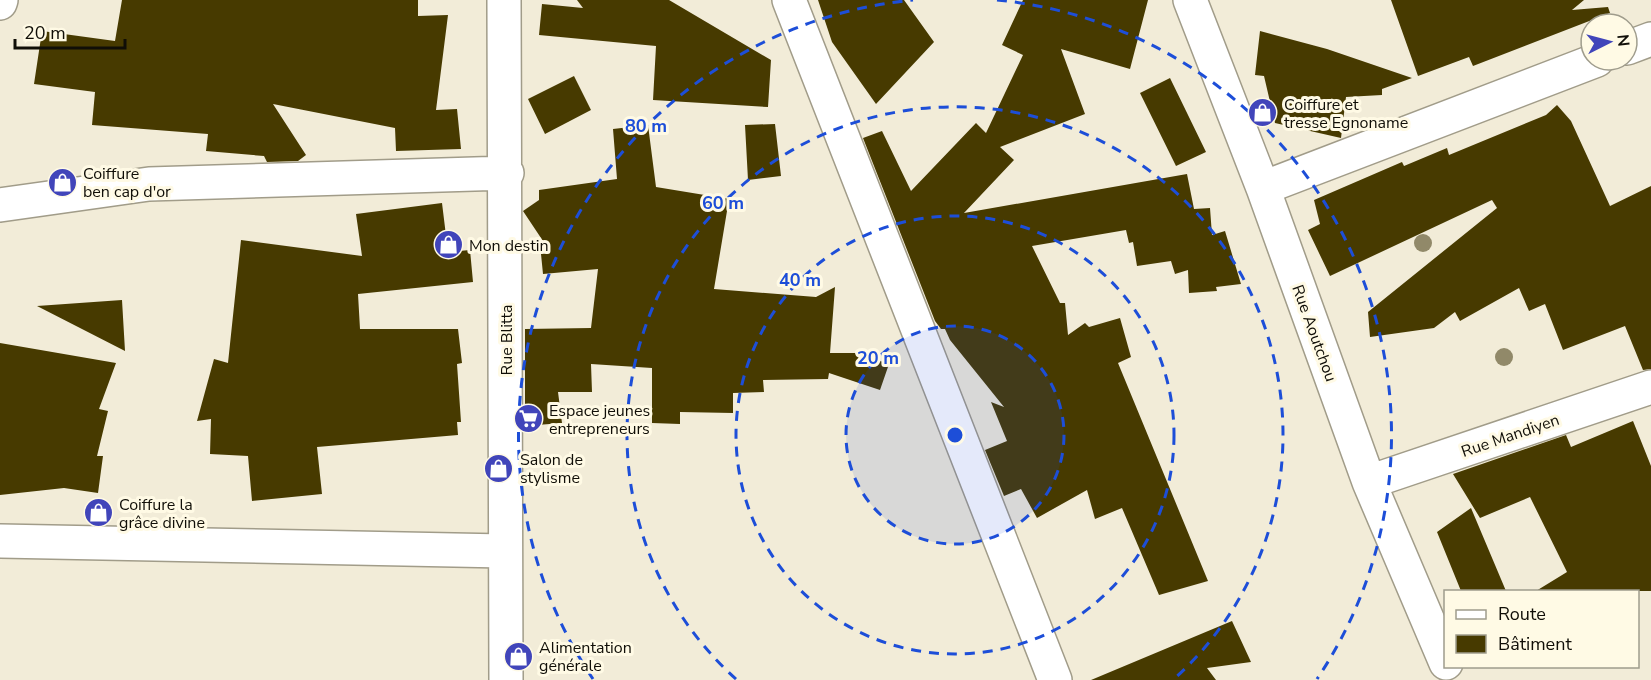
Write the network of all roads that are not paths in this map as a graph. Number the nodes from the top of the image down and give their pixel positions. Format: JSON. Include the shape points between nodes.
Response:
{"nodes":[{"id":1,"x":504,"y":0,"type":"edge"},
{"id":2,"x":789,"y":0,"type":"edge"},
{"id":3,"x":1191,"y":0,"type":"edge"},
{"id":4,"x":1579,"y":67,"type":"edge"},
{"id":5,"x":507,"y":173,"type":"junction"},
{"id":6,"x":1263,"y":188,"type":"junction"},
{"id":7,"x":0,"y":205,"type":"edge"},
{"id":8,"x":1651,"y":387,"type":"edge"},
{"id":9,"x":1369,"y":482,"type":"junction"},
{"id":10,"x":0,"y":541,"type":"edge"},
{"id":11,"x":504,"y":551,"type":"junction"},
{"id":12,"x":1444,"y":660,"type":"edge"},
{"id":13,"x":506,"y":680,"type":"edge"},
{"id":14,"x":1055,"y":680,"type":"edge"}],
"edges":[{"from":1,"to":5,"type":"street","name":"Rue Blitta"},
{"from":2,"to":14,"type":"street"},
{"from":3,"to":6,"type":"street","name":"Rue Aoutchou"},
{"from":4,"to":6,"type":"street"},
{"from":5,"to":7,"type":"street","via":[[149,184]]},
{"from":5,"to":11,"type":"street","name":"Rue Blitta"},
{"from":6,"to":9,"type":"street","name":"Rue Aoutchou"},
{"from":8,"to":9,"type":"street","name":"Rue Mandiyen"},
{"from":9,"to":12,"type":"street","name":"Rue Aoutchou"},
{"from":10,"to":11,"type":"street"},
{"from":11,"to":13,"type":"street","name":"Rue Blitta"}]}
